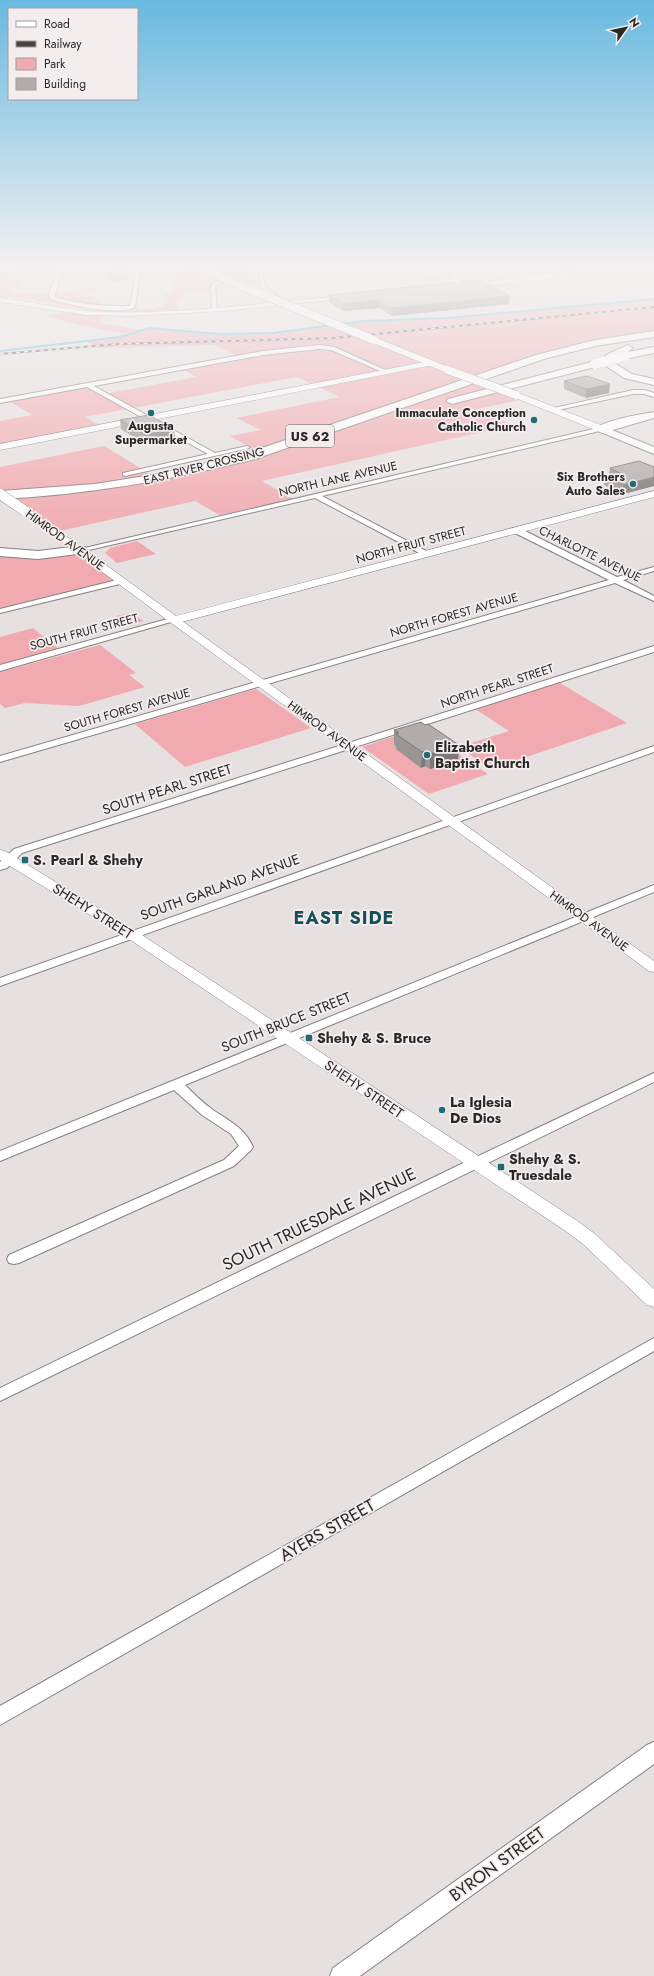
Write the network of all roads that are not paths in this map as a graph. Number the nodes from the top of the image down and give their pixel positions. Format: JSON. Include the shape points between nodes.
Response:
{"nodes":[{"id":1,"x":229,"y":359,"type":"edge"},
{"id":2,"x":356,"y":359,"type":"edge"},
{"id":3,"x":421,"y":359,"type":"edge"},
{"id":4,"x":534,"y":359,"type":"edge"},
{"id":5,"x":561,"y":359,"type":"edge"},
{"id":6,"x":609,"y":359,"type":"edge"},
{"id":7,"x":614,"y":359,"type":"edge"},
{"id":8,"x":430,"y":363,"type":"junction"},
{"id":9,"x":387,"y":372,"type":"junction"},
{"id":10,"x":654,"y":382,"type":"edge"},
{"id":11,"x":88,"y":385,"type":"junction"},
{"id":12,"x":654,"y":395,"type":"edge"},
{"id":13,"x":0,"y":401,"type":"edge"},
{"id":14,"x":442,"y":404,"type":"dead end"},
{"id":15,"x":553,"y":409,"type":"junction"},
{"id":16,"x":405,"y":415,"type":"dead end"},
{"id":17,"x":654,"y":415,"type":"edge"},
{"id":18,"x":148,"y":418,"type":"junction"},
{"id":19,"x":654,"y":419,"type":"edge"},
{"id":20,"x":602,"y":429,"type":"junction"},
{"id":21,"x":338,"y":435,"type":"junction"},
{"id":22,"x":0,"y":447,"type":"edge"},
{"id":23,"x":247,"y":448,"type":"dead end"},
{"id":24,"x":654,"y":451,"type":"edge"},
{"id":25,"x":214,"y":455,"type":"junction"},
{"id":26,"x":125,"y":474,"type":"dead end"},
{"id":27,"x":0,"y":494,"type":"edge"},
{"id":28,"x":654,"y":494,"type":"edge"},
{"id":29,"x":317,"y":496,"type":"junction"},
{"id":30,"x":0,"y":500,"type":"edge"},
{"id":31,"x":516,"y":530,"type":"junction"},
{"id":32,"x":80,"y":550,"type":"junction"},
{"id":33,"x":0,"y":552,"type":"edge"},
{"id":34,"x":425,"y":554,"type":"junction"},
{"id":35,"x":654,"y":569,"type":"edge"},
{"id":36,"x":616,"y":580,"type":"junction"},
{"id":37,"x":121,"y":581,"type":"junction"},
{"id":38,"x":654,"y":599,"type":"edge"},
{"id":39,"x":0,"y":611,"type":"edge"},
{"id":40,"x":174,"y":620,"type":"junction"},
{"id":41,"x":654,"y":649,"type":"edge"},
{"id":42,"x":0,"y":668,"type":"edge"},
{"id":43,"x":260,"y":683,"type":"junction"},
{"id":44,"x":348,"y":746,"type":"junction"},
{"id":45,"x":654,"y":748,"type":"edge"},
{"id":46,"x":0,"y":759,"type":"edge"},
{"id":47,"x":451,"y":821,"type":"junction"},
{"id":48,"x":3,"y":860,"type":"edge"},
{"id":49,"x":654,"y":888,"type":"edge"},
{"id":50,"x":584,"y":917,"type":"junction"},
{"id":51,"x":131,"y":934,"type":"junction"},
{"id":52,"x":654,"y":968,"type":"edge"},
{"id":53,"x":0,"y":982,"type":"edge"},
{"id":54,"x":287,"y":1037,"type":"junction"},
{"id":55,"x":654,"y":1078,"type":"edge"},
{"id":56,"x":176,"y":1084,"type":"junction"},
{"id":57,"x":0,"y":1156,"type":"edge"},
{"id":58,"x":475,"y":1162,"type":"junction"},
{"id":59,"x":14,"y":1259,"type":"dead end"},
{"id":60,"x":654,"y":1300,"type":"edge"},
{"id":61,"x":654,"y":1344,"type":"edge"},
{"id":62,"x":0,"y":1395,"type":"edge"},
{"id":63,"x":0,"y":1716,"type":"edge"},
{"id":64,"x":654,"y":1752,"type":"edge"},
{"id":65,"x":341,"y":1976,"type":"edge"}],
"edges":[{"from":1,"to":11,"type":"street"},
{"from":2,"to":9,"type":"street"},
{"from":3,"to":8,"type":"main road","bridge":true},
{"from":4,"to":27,"type":"highway","name":"EAST RIVER CROSSING","number":"US 62","via":[[251,456],[213,466],[120,484]]},
{"from":5,"to":21,"type":"highway","name":"EAST RIVER CROSSING","number":"US 62"},
{"from":6,"to":10,"type":"highway","via":[[611,366],[621,373]]},
{"from":7,"to":14,"type":"highway","bridge":true},
{"from":8,"to":9,"type":"main road"},
{"from":8,"to":15,"type":"main road","bridge":true},
{"from":9,"to":18,"type":"main road"},
{"from":11,"to":13,"type":"street"},
{"from":11,"to":18,"type":"street"},
{"from":12,"to":15,"type":"street","via":[[641,391],[632,392]]},
{"from":15,"to":20,"type":"main road"},
{"from":16,"to":21,"type":"highway"},
{"from":17,"to":20,"type":"highway"},
{"from":18,"to":22,"type":"main road"},
{"from":18,"to":25,"type":"street"},
{"from":19,"to":20,"type":"highway"},
{"from":20,"to":24,"type":"highway"},
{"from":20,"to":29,"type":"street","name":"NORTH LANE AVENUE"},
{"from":21,"to":30,"type":"highway","name":"EAST RIVER CROSSING","number":"US 62","via":[[251,463],[170,482],[77,495]]},
{"from":23,"to":25,"type":"street"},
{"from":25,"to":26,"type":"street"},
{"from":27,"to":32,"type":"main road","name":"HIMROD AVENUE","bridge":true},
{"from":28,"to":31,"type":"main road","name":"NORTH FRUIT STREET"},
{"from":29,"to":32,"type":"street","name":"NORTH LANE AVENUE"},
{"from":29,"to":34,"type":"street"},
{"from":31,"to":34,"type":"main road","name":"NORTH FRUIT STREET"},
{"from":31,"to":36,"type":"street","name":"CHARLOTTE AVENUE"},
{"from":32,"to":33,"type":"highway","via":[[38,555]]},
{"from":32,"to":37,"type":"main road","name":"HIMROD AVENUE"},
{"from":34,"to":40,"type":"main road","name":"NORTH FRUIT STREET"},
{"from":35,"to":36,"type":"street","name":"NORTH FOREST AVENUE"},
{"from":36,"to":38,"type":"street","name":"CHARLOTTE AVENUE"},
{"from":36,"to":43,"type":"street","name":"NORTH FOREST AVENUE"},
{"from":37,"to":39,"type":"street"},
{"from":37,"to":40,"type":"main road","name":"HIMROD AVENUE"},
{"from":40,"to":42,"type":"street","name":"SOUTH FRUIT STREET"},
{"from":40,"to":43,"type":"street","name":"HIMROD AVENUE"},
{"from":41,"to":44,"type":"street","name":"NORTH PEARL STREET"},
{"from":43,"to":44,"type":"street","name":"HIMROD AVENUE"},
{"from":43,"to":46,"type":"street","name":"SOUTH FOREST AVENUE"},
{"from":44,"to":47,"type":"street","name":"HIMROD AVENUE"},
{"from":44,"to":48,"type":"street","name":"SOUTH PEARL STREET","via":[[18,851]]},
{"from":45,"to":47,"type":"street","name":"SOUTH GARLAND AVENUE"},
{"from":47,"to":50,"type":"street","name":"HIMROD AVENUE"},
{"from":47,"to":51,"type":"street","name":"SOUTH GARLAND AVENUE"},
{"from":48,"to":51,"type":"street","name":"SHEHY STREET"},
{"from":49,"to":50,"type":"street","name":"SOUTH BRUCE STREET"},
{"from":50,"to":52,"type":"street","name":"HIMROD AVENUE"},
{"from":50,"to":54,"type":"street","name":"SOUTH BRUCE STREET"},
{"from":51,"to":53,"type":"street","name":"SOUTH GARLAND AVENUE"},
{"from":51,"to":54,"type":"street","name":"SHEHY STREET"},
{"from":54,"to":56,"type":"street","name":"SOUTH BRUCE STREET"},
{"from":54,"to":58,"type":"street","name":"SHEHY STREET"},
{"from":55,"to":58,"type":"street","name":"SOUTH TRUESDALE AVENUE"},
{"from":56,"to":57,"type":"street","name":"SOUTH BRUCE STREET"},
{"from":56,"to":59,"type":"street","via":[[245,1142],[246,1147],[241,1154],[229,1163]]},
{"from":58,"to":60,"type":"street","name":"SHEHY STREET","via":[[589,1239]]},
{"from":58,"to":62,"type":"street","name":"SOUTH TRUESDALE AVENUE"},
{"from":61,"to":63,"type":"street","name":"AYERS STREET"},
{"from":64,"to":65,"type":"street","name":"BYRON STREET"}]}
